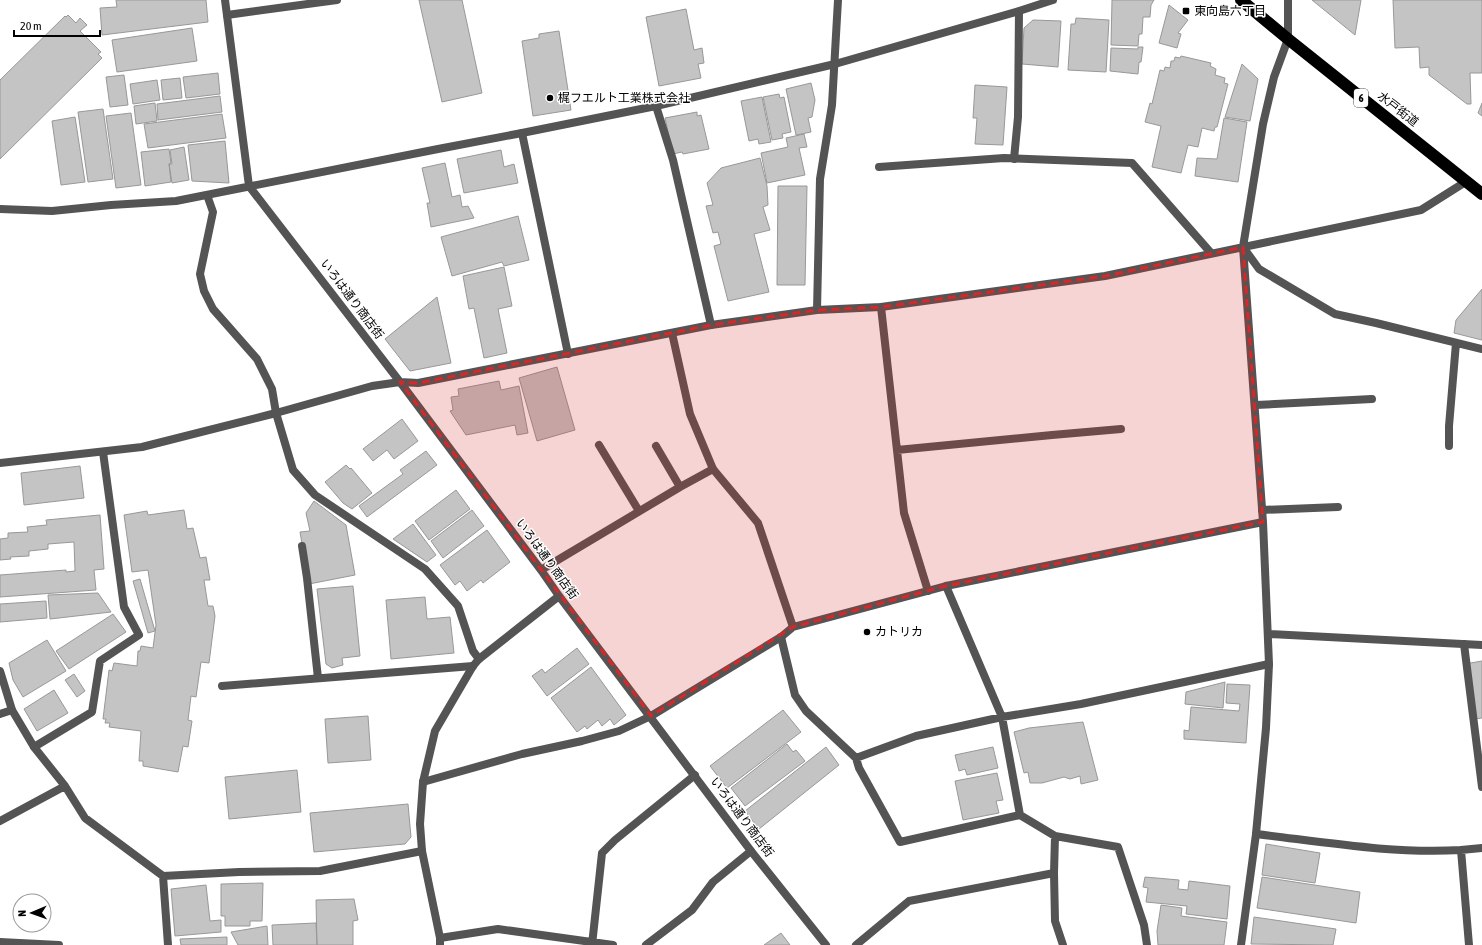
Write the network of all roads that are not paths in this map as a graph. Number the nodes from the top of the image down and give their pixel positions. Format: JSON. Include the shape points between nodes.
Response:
{"nodes":[{"id":1,"x":225,"y":0,"type":"edge"},
{"id":2,"x":337,"y":0,"type":"edge"},
{"id":3,"x":838,"y":0,"type":"edge"},
{"id":4,"x":1053,"y":0,"type":"edge"},
{"id":5,"x":1241,"y":0,"type":"edge"},
{"id":6,"x":1288,"y":0,"type":"edge"},
{"id":7,"x":326,"y":1,"type":"edge"},
{"id":8,"x":1019,"y":12,"type":"junction"},
{"id":9,"x":227,"y":15,"type":"junction"},
{"id":10,"x":1288,"y":39,"type":"junction"},
{"id":11,"x":835,"y":64,"type":"junction"},
{"id":12,"x":656,"y":106,"type":"junction"},
{"id":13,"x":522,"y":133,"type":"junction"},
{"id":14,"x":1014,"y":159,"type":"junction"},
{"id":15,"x":879,"y":167,"type":"dead end"},
{"id":16,"x":1467,"y":181,"type":"junction"},
{"id":17,"x":249,"y":186,"type":"junction"},
{"id":18,"x":1482,"y":194,"type":"edge"},
{"id":19,"x":207,"y":196,"type":"junction"},
{"id":20,"x":0,"y":209,"type":"edge"},
{"id":21,"x":1243,"y":247,"type":"junction"},
{"id":22,"x":1211,"y":253,"type":"junction"},
{"id":23,"x":881,"y":307,"type":"junction"},
{"id":24,"x":817,"y":310,"type":"junction"},
{"id":25,"x":711,"y":325,"type":"junction"},
{"id":26,"x":672,"y":333,"type":"junction"},
{"id":27,"x":1456,"y":343,"type":"junction"},
{"id":28,"x":1482,"y":349,"type":"edge"},
{"id":29,"x":568,"y":354,"type":"junction"},
{"id":30,"x":400,"y":382,"type":"junction"},
{"id":31,"x":1372,"y":399,"type":"dead end"},
{"id":32,"x":1256,"y":405,"type":"junction"},
{"id":33,"x":276,"y":413,"type":"junction"},
{"id":34,"x":1121,"y":430,"type":"dead end"},
{"id":35,"x":599,"y":445,"type":"dead end"},
{"id":36,"x":656,"y":446,"type":"dead end"},
{"id":37,"x":1449,"y":446,"type":"dead end"},
{"id":38,"x":897,"y":450,"type":"junction"},
{"id":39,"x":103,"y":452,"type":"junction"},
{"id":40,"x":0,"y":463,"type":"edge"},
{"id":41,"x":713,"y":469,"type":"junction"},
{"id":42,"x":680,"y":487,"type":"junction"},
{"id":43,"x":1338,"y":507,"type":"dead end"},
{"id":44,"x":1262,"y":510,"type":"junction"},
{"id":45,"x":639,"y":511,"type":"junction"},
{"id":46,"x":1263,"y":522,"type":"junction"},
{"id":47,"x":302,"y":546,"type":"dead end"},
{"id":48,"x":541,"y":570,"type":"junction"},
{"id":49,"x":946,"y":586,"type":"junction"},
{"id":50,"x":928,"y":591,"type":"junction"},
{"id":51,"x":559,"y":596,"type":"junction"},
{"id":52,"x":793,"y":627,"type":"junction"},
{"id":53,"x":1269,"y":634,"type":"junction"},
{"id":54,"x":781,"y":637,"type":"junction"},
{"id":55,"x":1464,"y":644,"type":"junction"},
{"id":56,"x":1482,"y":645,"type":"edge"},
{"id":57,"x":479,"y":659,"type":"junction"},
{"id":58,"x":1269,"y":664,"type":"junction"},
{"id":59,"x":473,"y":666,"type":"junction"},
{"id":60,"x":0,"y":671,"type":"edge"},
{"id":61,"x":318,"y":678,"type":"junction"},
{"id":62,"x":222,"y":686,"type":"dead end"},
{"id":63,"x":12,"y":710,"type":"junction"},
{"id":64,"x":0,"y":714,"type":"edge"},
{"id":65,"x":651,"y":716,"type":"junction"},
{"id":66,"x":1002,"y":717,"type":"junction"},
{"id":67,"x":34,"y":746,"type":"junction"},
{"id":68,"x":856,"y":758,"type":"junction"},
{"id":69,"x":695,"y":775,"type":"junction"},
{"id":70,"x":423,"y":782,"type":"junction"},
{"id":71,"x":65,"y":786,"type":"junction"},
{"id":72,"x":1482,"y":787,"type":"edge"},
{"id":73,"x":1020,"y":816,"type":"junction"},
{"id":74,"x":0,"y":821,"type":"edge"},
{"id":75,"x":1256,"y":834,"type":"junction"},
{"id":76,"x":1055,"y":836,"type":"junction"},
{"id":77,"x":1482,"y":848,"type":"edge"},
{"id":78,"x":1461,"y":850,"type":"junction"},
{"id":79,"x":422,"y":851,"type":"junction"},
{"id":80,"x":751,"y":851,"type":"junction"},
{"id":81,"x":1054,"y":873,"type":"junction"},
{"id":82,"x":163,"y":876,"type":"junction"},
{"id":83,"x":440,"y":941,"type":"edge"},
{"id":84,"x":0,"y":942,"type":"edge"},
{"id":85,"x":15,"y":944,"type":"edge"},
{"id":86,"x":592,"y":944,"type":"edge"},
{"id":87,"x":59,"y":945,"type":"edge"},
{"id":88,"x":168,"y":945,"type":"edge"},
{"id":89,"x":613,"y":945,"type":"edge"},
{"id":90,"x":646,"y":945,"type":"edge"},
{"id":91,"x":826,"y":945,"type":"edge"},
{"id":92,"x":856,"y":945,"type":"edge"},
{"id":93,"x":1063,"y":945,"type":"edge"},
{"id":94,"x":1147,"y":945,"type":"edge"},
{"id":95,"x":1241,"y":945,"type":"edge"},
{"id":96,"x":1469,"y":945,"type":"edge"}],
"edges":[{"from":1,"to":9,"type":"street"},
{"from":2,"to":7,"type":"street"},
{"from":3,"to":11,"type":"street"},
{"from":4,"to":8,"type":"street"},
{"from":5,"to":10,"type":"highway","name":"水戸街道","number":"6"},
{"from":6,"to":10,"type":"street"},
{"from":7,"to":9,"type":"street"},
{"from":8,"to":11,"type":"street"},
{"from":8,"to":14,"type":"street","via":[[1018,117]]},
{"from":9,"to":17,"type":"street"},
{"from":10,"to":16,"type":"highway","name":"水戸街道","number":"6"},
{"from":10,"to":21,"type":"street","via":[[1274,77],[1263,124]]},
{"from":11,"to":12,"type":"street"},
{"from":11,"to":24,"type":"street","via":[[832,105],[820,179]]},
{"from":12,"to":13,"type":"street"},
{"from":12,"to":25,"type":"street","via":[[673,160]]},
{"from":13,"to":17,"type":"street"},
{"from":13,"to":29,"type":"street"},
{"from":14,"to":15,"type":"street"},
{"from":14,"to":22,"type":"street","via":[[1132,163]]},
{"from":16,"to":18,"type":"highway","name":"水戸街道","number":"6"},
{"from":16,"to":21,"type":"street","via":[[1421,210]]},
{"from":17,"to":19,"type":"street"},
{"from":17,"to":30,"type":"street","name":"いろは通り商店街"},
{"from":19,"to":20,"type":"street","via":[[176,201],[52,210]]},
{"from":19,"to":33,"type":"street","via":[[213,212],[200,274],[204,291],[214,309],[257,359],[272,389]]},
{"from":21,"to":22,"type":"street"},
{"from":21,"to":27,"type":"street","via":[[1259,269],[1335,314]]},
{"from":21,"to":32,"type":"street"},
{"from":22,"to":23,"type":"street","via":[[1105,276]]},
{"from":23,"to":24,"type":"street"},
{"from":23,"to":38,"type":"street"},
{"from":24,"to":25,"type":"street"},
{"from":25,"to":26,"type":"street"},
{"from":26,"to":29,"type":"street"},
{"from":26,"to":41,"type":"street","via":[[690,414]]},
{"from":27,"to":28,"type":"street"},
{"from":27,"to":37,"type":"street"},
{"from":29,"to":30,"type":"street","via":[[418,383]]},
{"from":30,"to":33,"type":"street","via":[[372,386]]},
{"from":30,"to":48,"type":"street","name":"いろは通り商店街"},
{"from":31,"to":32,"type":"street"},
{"from":32,"to":44,"type":"street"},
{"from":33,"to":39,"type":"street","via":[[142,447]]},
{"from":33,"to":57,"type":"street","via":[[293,470],[315,495],[425,569],[458,606],[473,651]]},
{"from":34,"to":38,"type":"street"},
{"from":35,"to":45,"type":"street"},
{"from":36,"to":42,"type":"street"},
{"from":38,"to":50,"type":"street","via":[[904,513]]},
{"from":39,"to":40,"type":"street"},
{"from":39,"to":67,"type":"street","via":[[124,607],[139,635],[100,661],[92,712]]},
{"from":41,"to":42,"type":"street"},
{"from":41,"to":52,"type":"street","via":[[758,523]]},
{"from":42,"to":45,"type":"street"},
{"from":43,"to":44,"type":"street"},
{"from":44,"to":46,"type":"street"},
{"from":45,"to":48,"type":"street"},
{"from":46,"to":49,"type":"street"},
{"from":46,"to":53,"type":"street"},
{"from":47,"to":61,"type":"street"},
{"from":48,"to":51,"type":"street","name":"いろは通り商店街"},
{"from":49,"to":50,"type":"street"},
{"from":49,"to":66,"type":"street"},
{"from":50,"to":52,"type":"street"},
{"from":51,"to":57,"type":"street"},
{"from":51,"to":65,"type":"street","name":"いろは通り商店街"},
{"from":52,"to":54,"type":"street"},
{"from":53,"to":55,"type":"street"},
{"from":53,"to":58,"type":"street"},
{"from":54,"to":65,"type":"street"},
{"from":54,"to":68,"type":"street","via":[[795,695],[806,711]]},
{"from":55,"to":56,"type":"street"},
{"from":55,"to":72,"type":"street"},
{"from":57,"to":59,"type":"street"},
{"from":58,"to":66,"type":"street","via":[[1081,704]]},
{"from":58,"to":75,"type":"street"},
{"from":59,"to":61,"type":"street"},
{"from":59,"to":70,"type":"street","via":[[435,731]]},
{"from":60,"to":63,"type":"street"},
{"from":61,"to":62,"type":"street"},
{"from":63,"to":64,"type":"street"},
{"from":63,"to":67,"type":"street"},
{"from":65,"to":69,"type":"street","name":"いろは通り商店街"},
{"from":65,"to":70,"type":"street","via":[[619,731],[522,754]]},
{"from":66,"to":68,"type":"street","via":[[916,736]]},
{"from":66,"to":73,"type":"street"},
{"from":67,"to":71,"type":"street"},
{"from":68,"to":73,"type":"street","via":[[900,842]]},
{"from":69,"to":80,"type":"street","name":"いろは通り商店街"},
{"from":69,"to":86,"type":"street","via":[[602,853]]},
{"from":70,"to":79,"type":"street","via":[[420,824]]},
{"from":71,"to":74,"type":"street"},
{"from":71,"to":82,"type":"street","via":[[85,818]]},
{"from":73,"to":76,"type":"street"},
{"from":75,"to":78,"type":"street","via":[[1382,849],[1431,852]]},
{"from":75,"to":95,"type":"street"},
{"from":76,"to":81,"type":"street"},
{"from":76,"to":94,"type":"street","via":[[1118,847],[1144,925]]},
{"from":77,"to":78,"type":"street"},
{"from":78,"to":96,"type":"street"},
{"from":79,"to":82,"type":"street","via":[[320,871]]},
{"from":79,"to":83,"type":"street"},
{"from":80,"to":90,"type":"street","via":[[712,882],[692,910]]},
{"from":80,"to":91,"type":"street","name":"いろは通り商店街"},
{"from":81,"to":92,"type":"street","via":[[909,901]]},
{"from":81,"to":93,"type":"street","via":[[1055,922]]},
{"from":82,"to":88,"type":"street"},
{"from":83,"to":86,"type":"street","via":[[498,929]]},
{"from":84,"to":85,"type":"street"},
{"from":85,"to":87,"type":"street"},
{"from":86,"to":89,"type":"street"}]}
